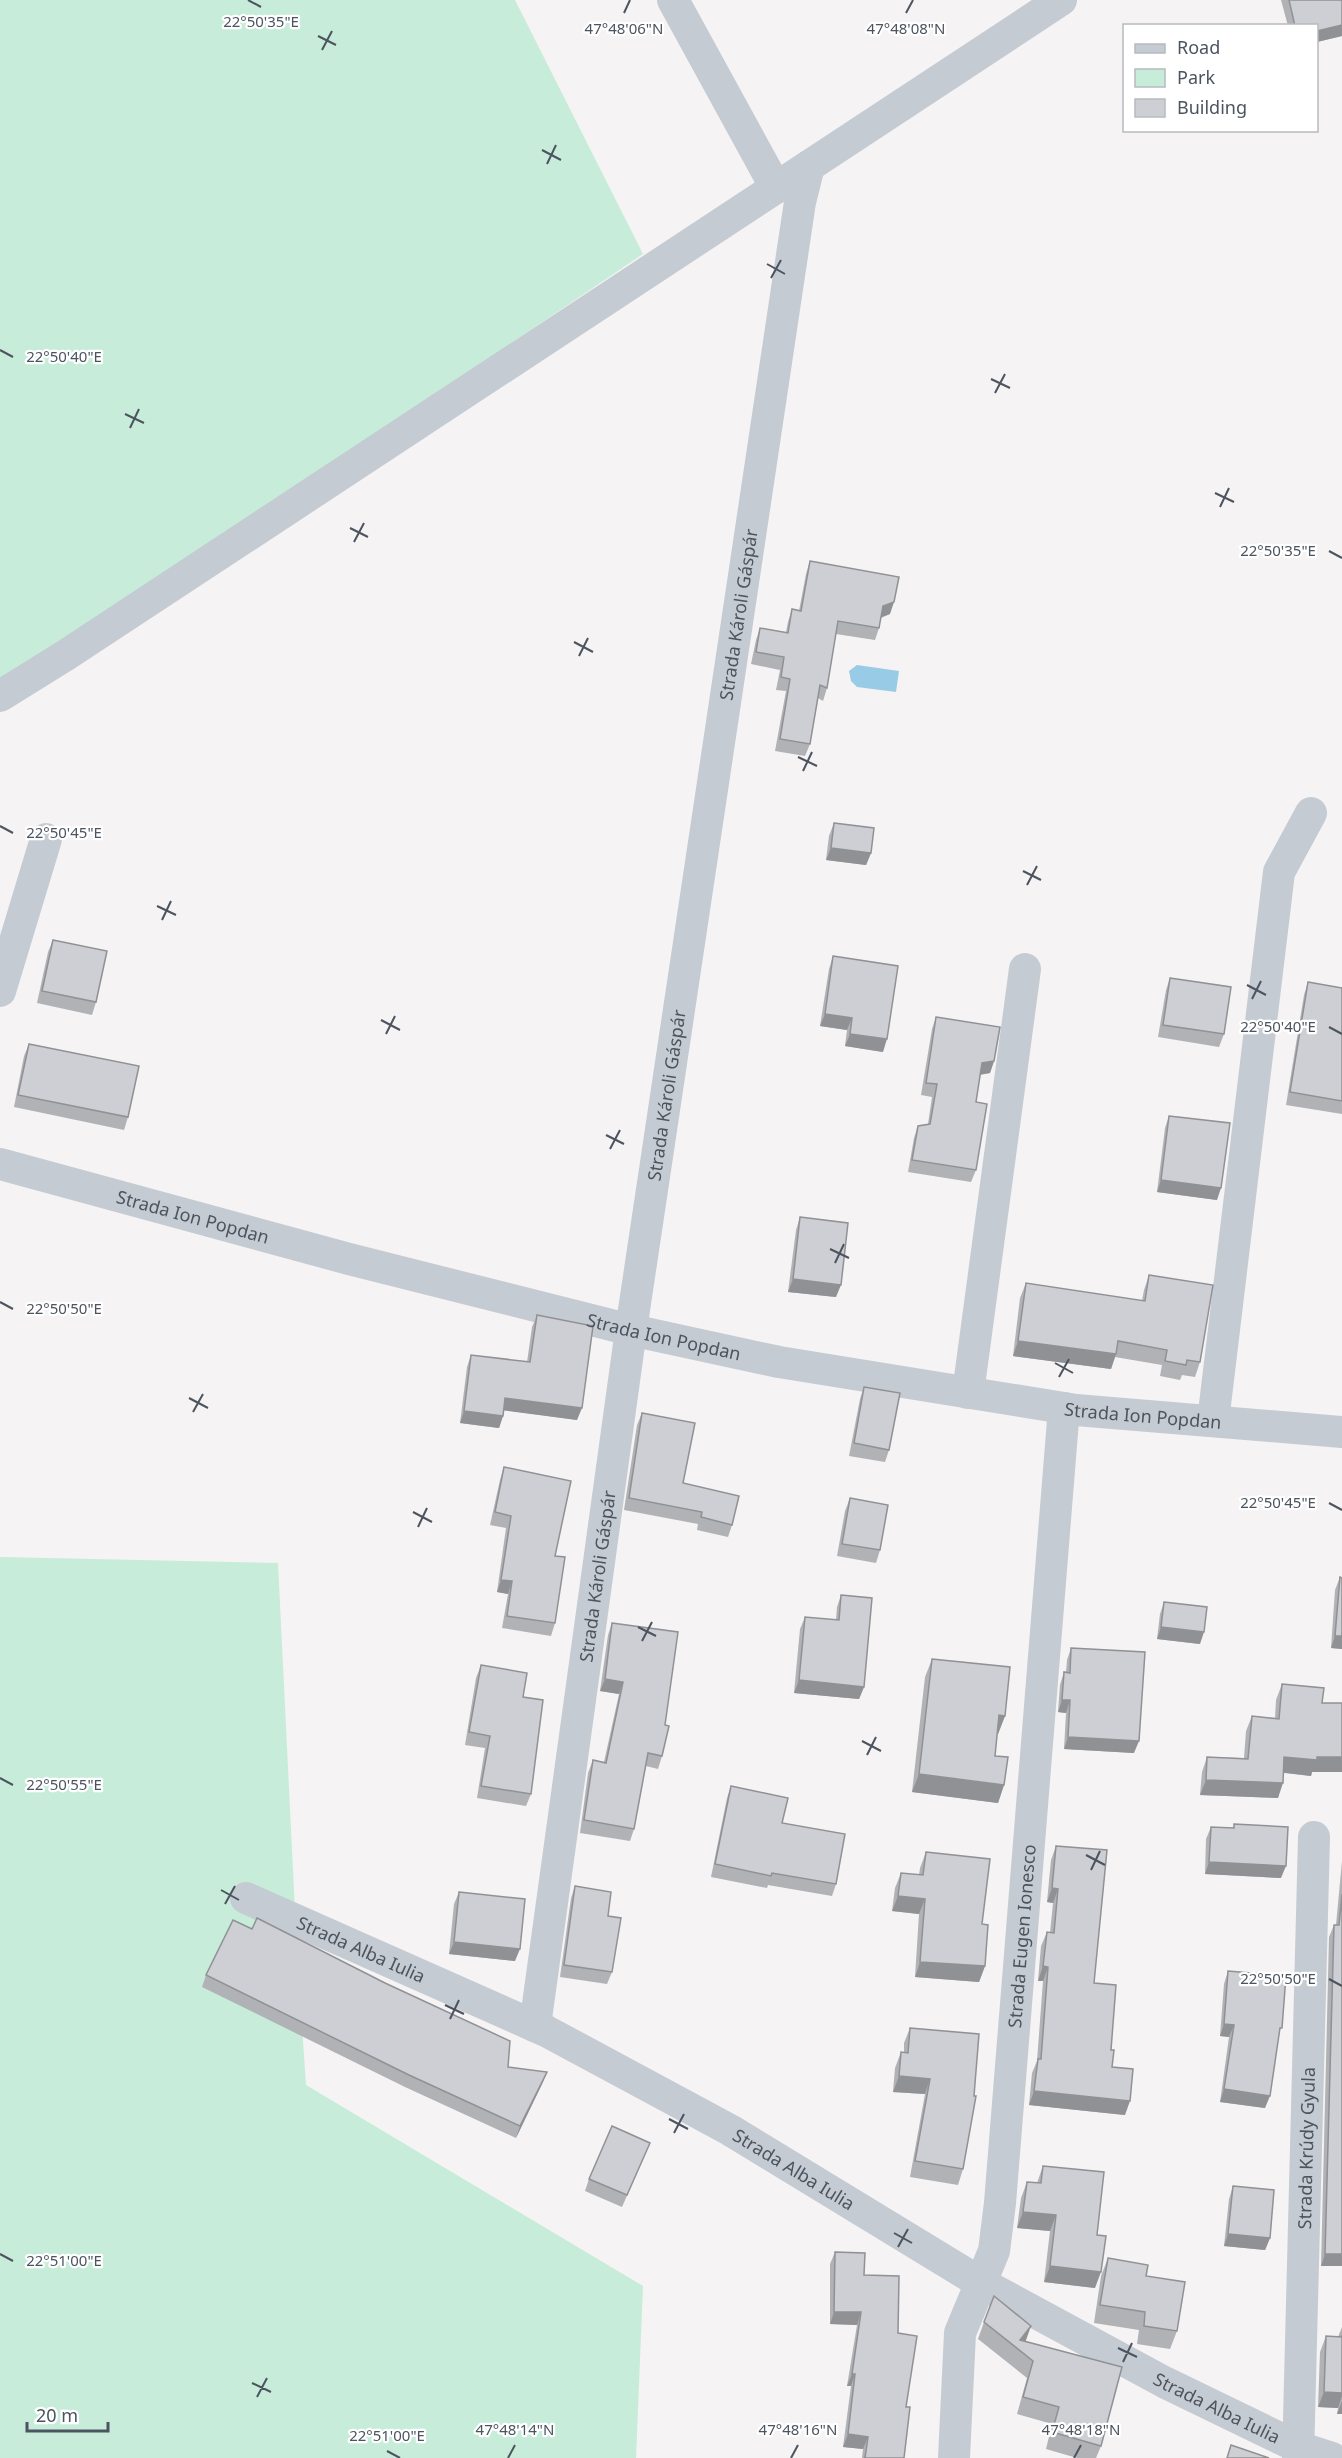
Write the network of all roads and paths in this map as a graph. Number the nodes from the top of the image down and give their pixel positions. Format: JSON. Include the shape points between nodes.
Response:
{"nodes":[{"id":1,"x":673,"y":0,"type":"edge"},
{"id":2,"x":1061,"y":0,"type":"edge"},
{"id":3,"x":809,"y":166,"type":"junction"},
{"id":4,"x":776,"y":188,"type":"junction"},
{"id":5,"x":0,"y":696,"type":"edge"},
{"id":6,"x":1311,"y":813,"type":"dead end"},
{"id":7,"x":46,"y":839,"type":"dead end"},
{"id":8,"x":1025,"y":969,"type":"dead end"},
{"id":9,"x":0,"y":991,"type":"edge"},
{"id":10,"x":0,"y":1164,"type":"edge"},
{"id":11,"x":631,"y":1330,"type":"junction"},
{"id":12,"x":968,"y":1393,"type":"junction"},
{"id":13,"x":1064,"y":1408,"type":"junction"},
{"id":14,"x":1213,"y":1421,"type":"junction"},
{"id":15,"x":1342,"y":1432,"type":"edge"},
{"id":16,"x":1314,"y":1837,"type":"dead end"},
{"id":17,"x":246,"y":1898,"type":"dead end"},
{"id":18,"x":535,"y":2025,"type":"junction"},
{"id":19,"x":981,"y":2283,"type":"junction"},
{"id":20,"x":1298,"y":2452,"type":"edge"},
{"id":21,"x":954,"y":2458,"type":"edge"},
{"id":22,"x":1332,"y":2458,"type":"edge"}],
"edges":[{"from":1,"to":4,"type":"street"},
{"from":2,"to":3,"type":"street"},
{"from":3,"to":4,"type":"street"},
{"from":3,"to":11,"type":"street","name":"Strada Károli Gáspár","via":[[798,214]]},
{"from":4,"to":5,"type":"street"},
{"from":6,"to":14,"type":"street","via":[[1279,872]]},
{"from":7,"to":9,"type":"street"},
{"from":8,"to":12,"type":"street"},
{"from":10,"to":11,"type":"street","name":"Strada Ion Popdan"},
{"from":11,"to":12,"type":"street","name":"Strada Ion Popdan","via":[[779,1362]]},
{"from":11,"to":18,"type":"street","name":"Strada Károli Gáspár"},
{"from":12,"to":13,"type":"street","name":"Strada Ion Popdan"},
{"from":13,"to":14,"type":"street","name":"Strada Ion Popdan"},
{"from":13,"to":19,"type":"street","name":"Strada Eugen Ionesco","via":[[1000,2203],[994,2251]]},
{"from":14,"to":15,"type":"street","name":"Strada Ion Popdan"},
{"from":16,"to":20,"type":"street","name":"Strada Krúdy Gyula"},
{"from":17,"to":18,"type":"street","name":"Strada Alba Iulia"},
{"from":18,"to":19,"type":"street","name":"Strada Alba Iulia","via":[[730,2130]]},
{"from":19,"to":20,"type":"street","name":"Strada Alba Iulia"},
{"from":19,"to":21,"type":"street","name":"Strada Eugen Ionesco","via":[[960,2333]]},
{"from":20,"to":22,"type":"street","name":"Strada Alba Iulia"}]}
